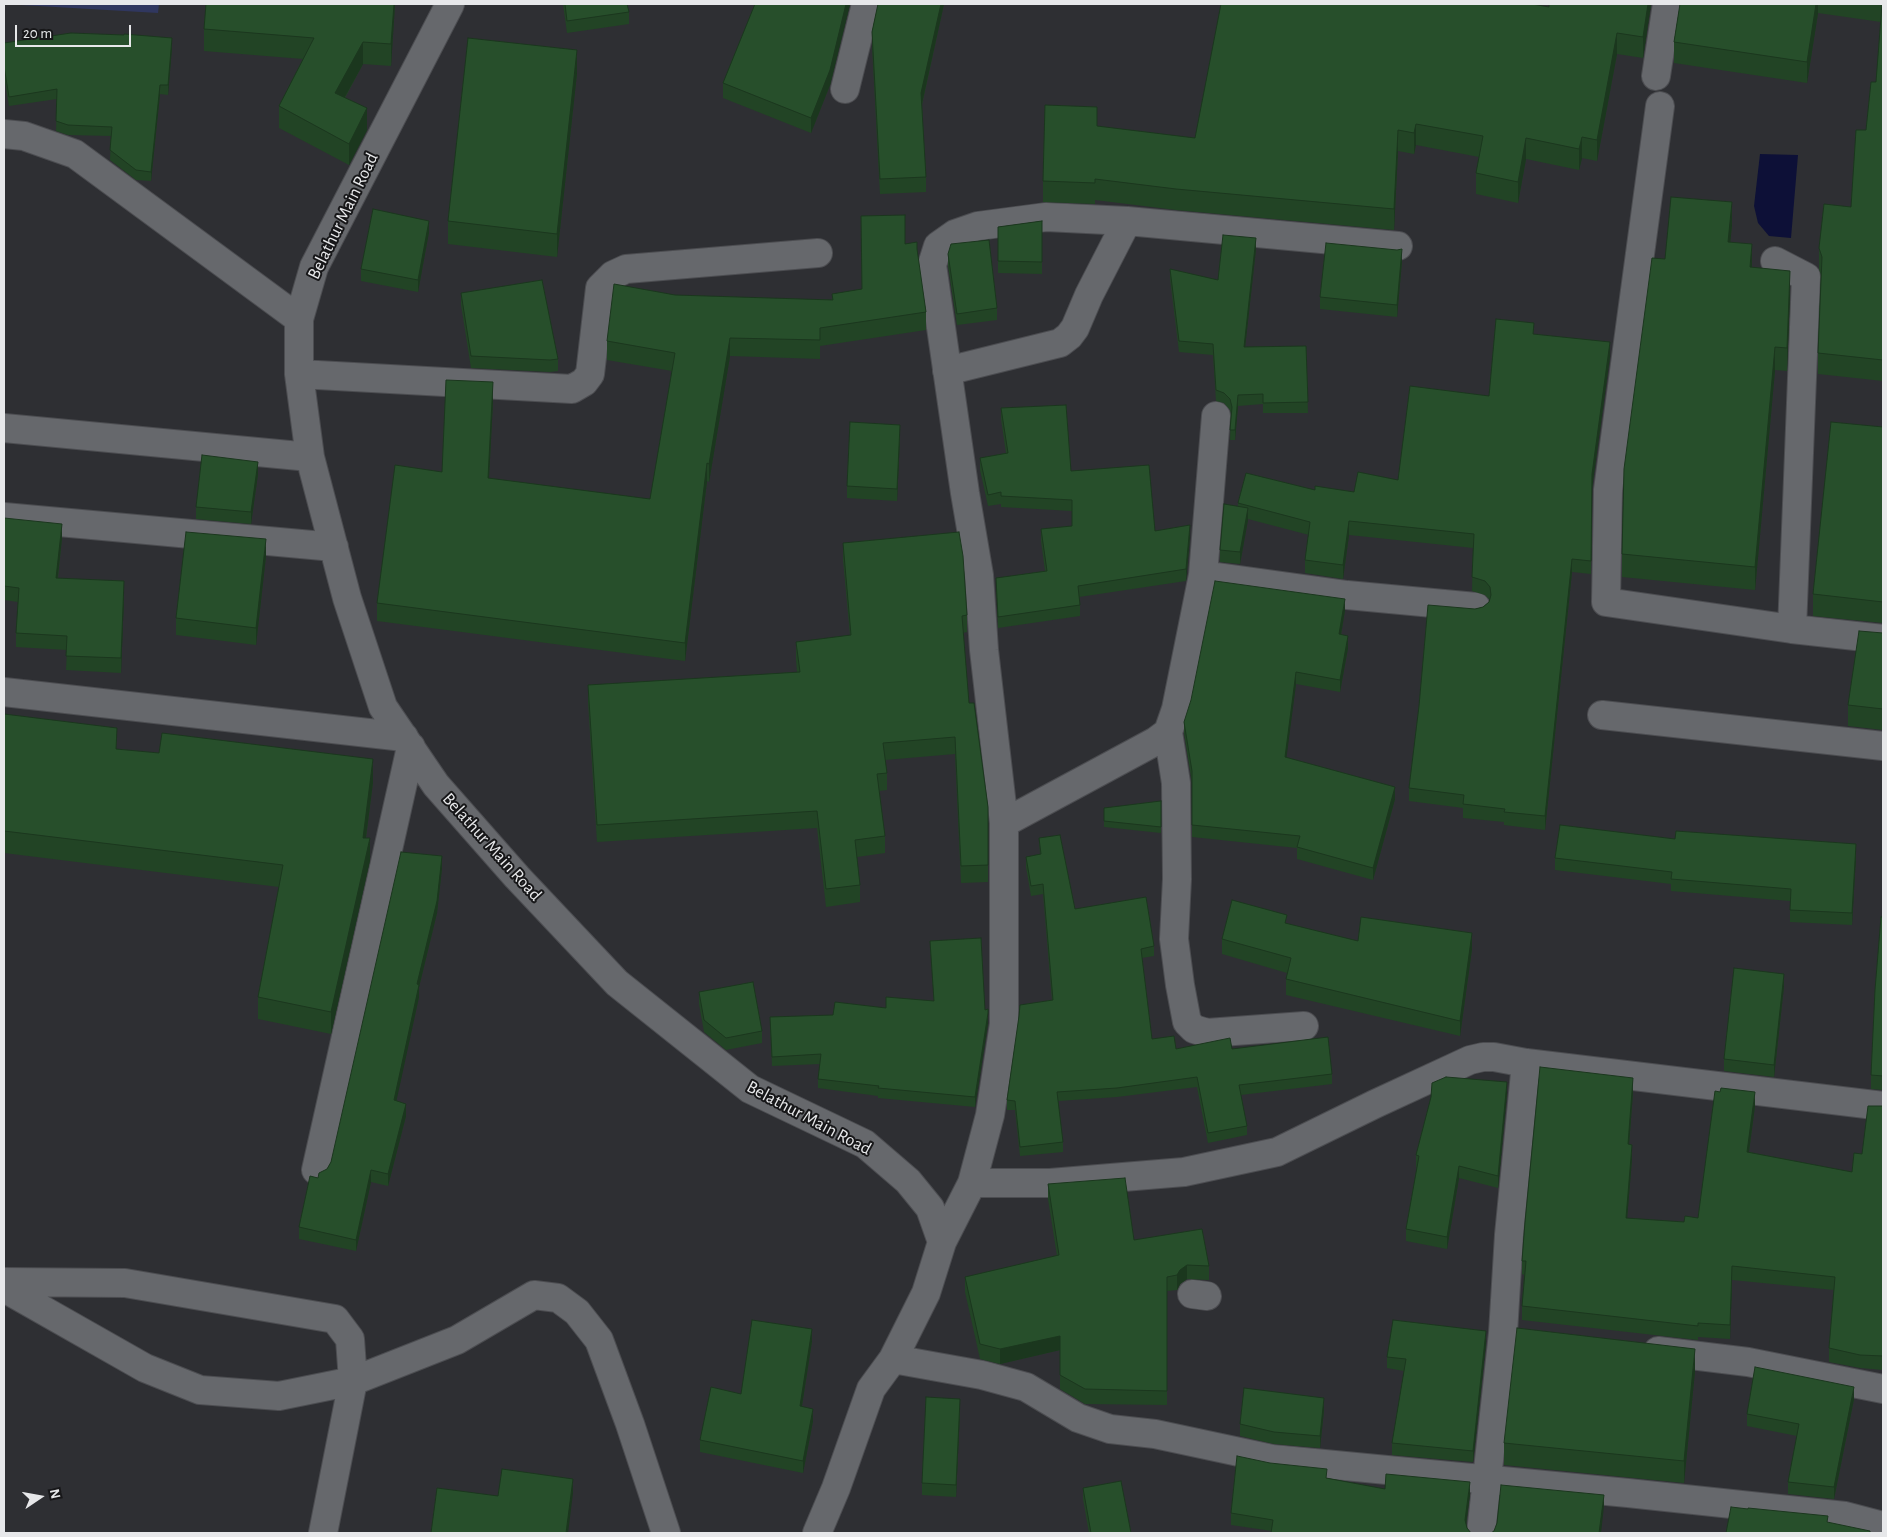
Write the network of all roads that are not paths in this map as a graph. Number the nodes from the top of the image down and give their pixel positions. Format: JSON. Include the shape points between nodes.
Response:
{"nodes":[{"id":1,"x":450,"y":4,"type":"edge"},
{"id":2,"x":866,"y":4,"type":"edge"},
{"id":3,"x":1667,"y":4,"type":"edge"},
{"id":4,"x":1656,"y":76,"type":"dead end"},
{"id":5,"x":844,"y":89,"type":"dead end"},
{"id":6,"x":1660,"y":106,"type":"dead end"},
{"id":7,"x":4,"y":134,"type":"edge"},
{"id":8,"x":1127,"y":221,"type":"junction"},
{"id":9,"x":1398,"y":246,"type":"dead end"},
{"id":10,"x":818,"y":253,"type":"dead end"},
{"id":11,"x":1775,"y":261,"type":"dead end"},
{"id":12,"x":299,"y":319,"type":"junction"},
{"id":13,"x":947,"y":371,"type":"junction"},
{"id":14,"x":298,"y":374,"type":"junction"},
{"id":15,"x":1216,"y":416,"type":"dead end"},
{"id":16,"x":4,"y":428,"type":"edge"},
{"id":17,"x":310,"y":457,"type":"junction"},
{"id":18,"x":4,"y":518,"type":"edge"},
{"id":19,"x":334,"y":547,"type":"junction"},
{"id":20,"x":1203,"y":575,"type":"junction"},
{"id":21,"x":1476,"y":607,"type":"edge"},
{"id":22,"x":1792,"y":629,"type":"junction"},
{"id":23,"x":1883,"y":638,"type":"edge"},
{"id":24,"x":4,"y":692,"type":"edge"},
{"id":25,"x":1602,"y":714,"type":"dead end"},
{"id":26,"x":1168,"y":732,"type":"junction"},
{"id":27,"x":407,"y":742,"type":"junction"},
{"id":28,"x":1883,"y":746,"type":"edge"},
{"id":29,"x":1004,"y":822,"type":"junction"},
{"id":30,"x":1304,"y":1026,"type":"dead end"},
{"id":31,"x":1526,"y":1063,"type":"junction"},
{"id":32,"x":1883,"y":1106,"type":"edge"},
{"id":33,"x":316,"y":1170,"type":"dead end"},
{"id":34,"x":972,"y":1183,"type":"junction"},
{"id":35,"x":942,"y":1242,"type":"junction"},
{"id":36,"x":4,"y":1282,"type":"edge"},
{"id":37,"x":4,"y":1288,"type":"edge"},
{"id":38,"x":1503,"y":1333,"type":"junction"},
{"id":39,"x":1532,"y":1336,"type":"edge"},
{"id":40,"x":1630,"y":1348,"type":"edge"},
{"id":41,"x":893,"y":1359,"type":"junction"},
{"id":42,"x":353,"y":1381,"type":"junction"},
{"id":43,"x":1883,"y":1389,"type":"edge"},
{"id":44,"x":1488,"y":1479,"type":"junction"},
{"id":45,"x":1883,"y":1526,"type":"edge"},
{"id":46,"x":323,"y":1533,"type":"edge"},
{"id":47,"x":666,"y":1533,"type":"edge"},
{"id":48,"x":817,"y":1533,"type":"edge"},
{"id":49,"x":1480,"y":1533,"type":"edge"}],
"edges":[{"from":1,"to":12,"type":"street","name":"Belathur Main Road","via":[[314,266]]},
{"from":2,"to":5,"type":"street"},
{"from":3,"to":4,"type":"street"},
{"from":6,"to":22,"type":"street","via":[[1608,490],[1606,602]]},
{"from":7,"to":12,"type":"street","via":[[24,136],[75,154]]},
{"from":8,"to":9,"type":"street"},
{"from":8,"to":13,"type":"street","via":[[1069,336],[1060,343]]},
{"from":8,"to":13,"type":"street","via":[[1046,217],[978,226],[955,234],[938,246],[932,265]]},
{"from":10,"to":14,"type":"street","via":[[626,270],[613,275],[600,288],[590,374],[572,390]]},
{"from":11,"to":22,"type":"street","via":[[1806,277]]},
{"from":12,"to":14,"type":"street","name":"Belathur Main Road"},
{"from":13,"to":29,"type":"street","via":[[979,575],[984,650]]},
{"from":14,"to":17,"type":"street","name":"Belathur Main Road"},
{"from":15,"to":20,"type":"street"},
{"from":16,"to":17,"type":"street"},
{"from":17,"to":19,"type":"street","name":"Belathur Main Road"},
{"from":18,"to":19,"type":"street"},
{"from":19,"to":27,"type":"street","name":"Belathur Main Road","via":[[347,598],[383,707]]},
{"from":20,"to":21,"type":"street","via":[[1347,595]]},
{"from":20,"to":26,"type":"street","via":[[1176,709]]},
{"from":22,"to":23,"type":"street"},
{"from":24,"to":27,"type":"street"},
{"from":25,"to":28,"type":"street"},
{"from":26,"to":29,"type":"street"},
{"from":26,"to":30,"type":"street","via":[[1176,783],[1174,939],[1188,1022],[1194,1029],[1207,1034]]},
{"from":27,"to":33,"type":"street"},
{"from":27,"to":35,"type":"street","name":"Belathur Main Road","via":[[436,785],[617,983],[750,1089],[865,1144],[908,1181],[930,1208]]},
{"from":29,"to":34,"type":"street","via":[[1004,1024],[990,1115]]},
{"from":31,"to":32,"type":"street"},
{"from":31,"to":34,"type":"street","via":[[1494,1056],[1470,1060],[1277,1152],[1184,1172],[1050,1183]]},
{"from":31,"to":38,"type":"street"},
{"from":34,"to":35,"type":"street"},
{"from":35,"to":41,"type":"street","via":[[926,1293]]},
{"from":36,"to":42,"type":"street","via":[[125,1283],[335,1319],[350,1339]]},
{"from":37,"to":42,"type":"street","via":[[145,1368],[200,1390],[279,1396]]},
{"from":38,"to":39,"type":"street"},
{"from":38,"to":44,"type":"street"},
{"from":40,"to":43,"type":"street","via":[[1748,1362]]},
{"from":41,"to":44,"type":"street","via":[[982,1374],[1026,1387],[1078,1418],[1110,1429],[1155,1434],[1272,1459]]},
{"from":41,"to":48,"type":"street","via":[[871,1389]]},
{"from":42,"to":46,"type":"street"},
{"from":42,"to":47,"type":"street","via":[[457,1340],[534,1295],[558,1298],[577,1312],[599,1340]]},
{"from":44,"to":45,"type":"street","via":[[1845,1516]]},
{"from":44,"to":49,"type":"street"}]}
